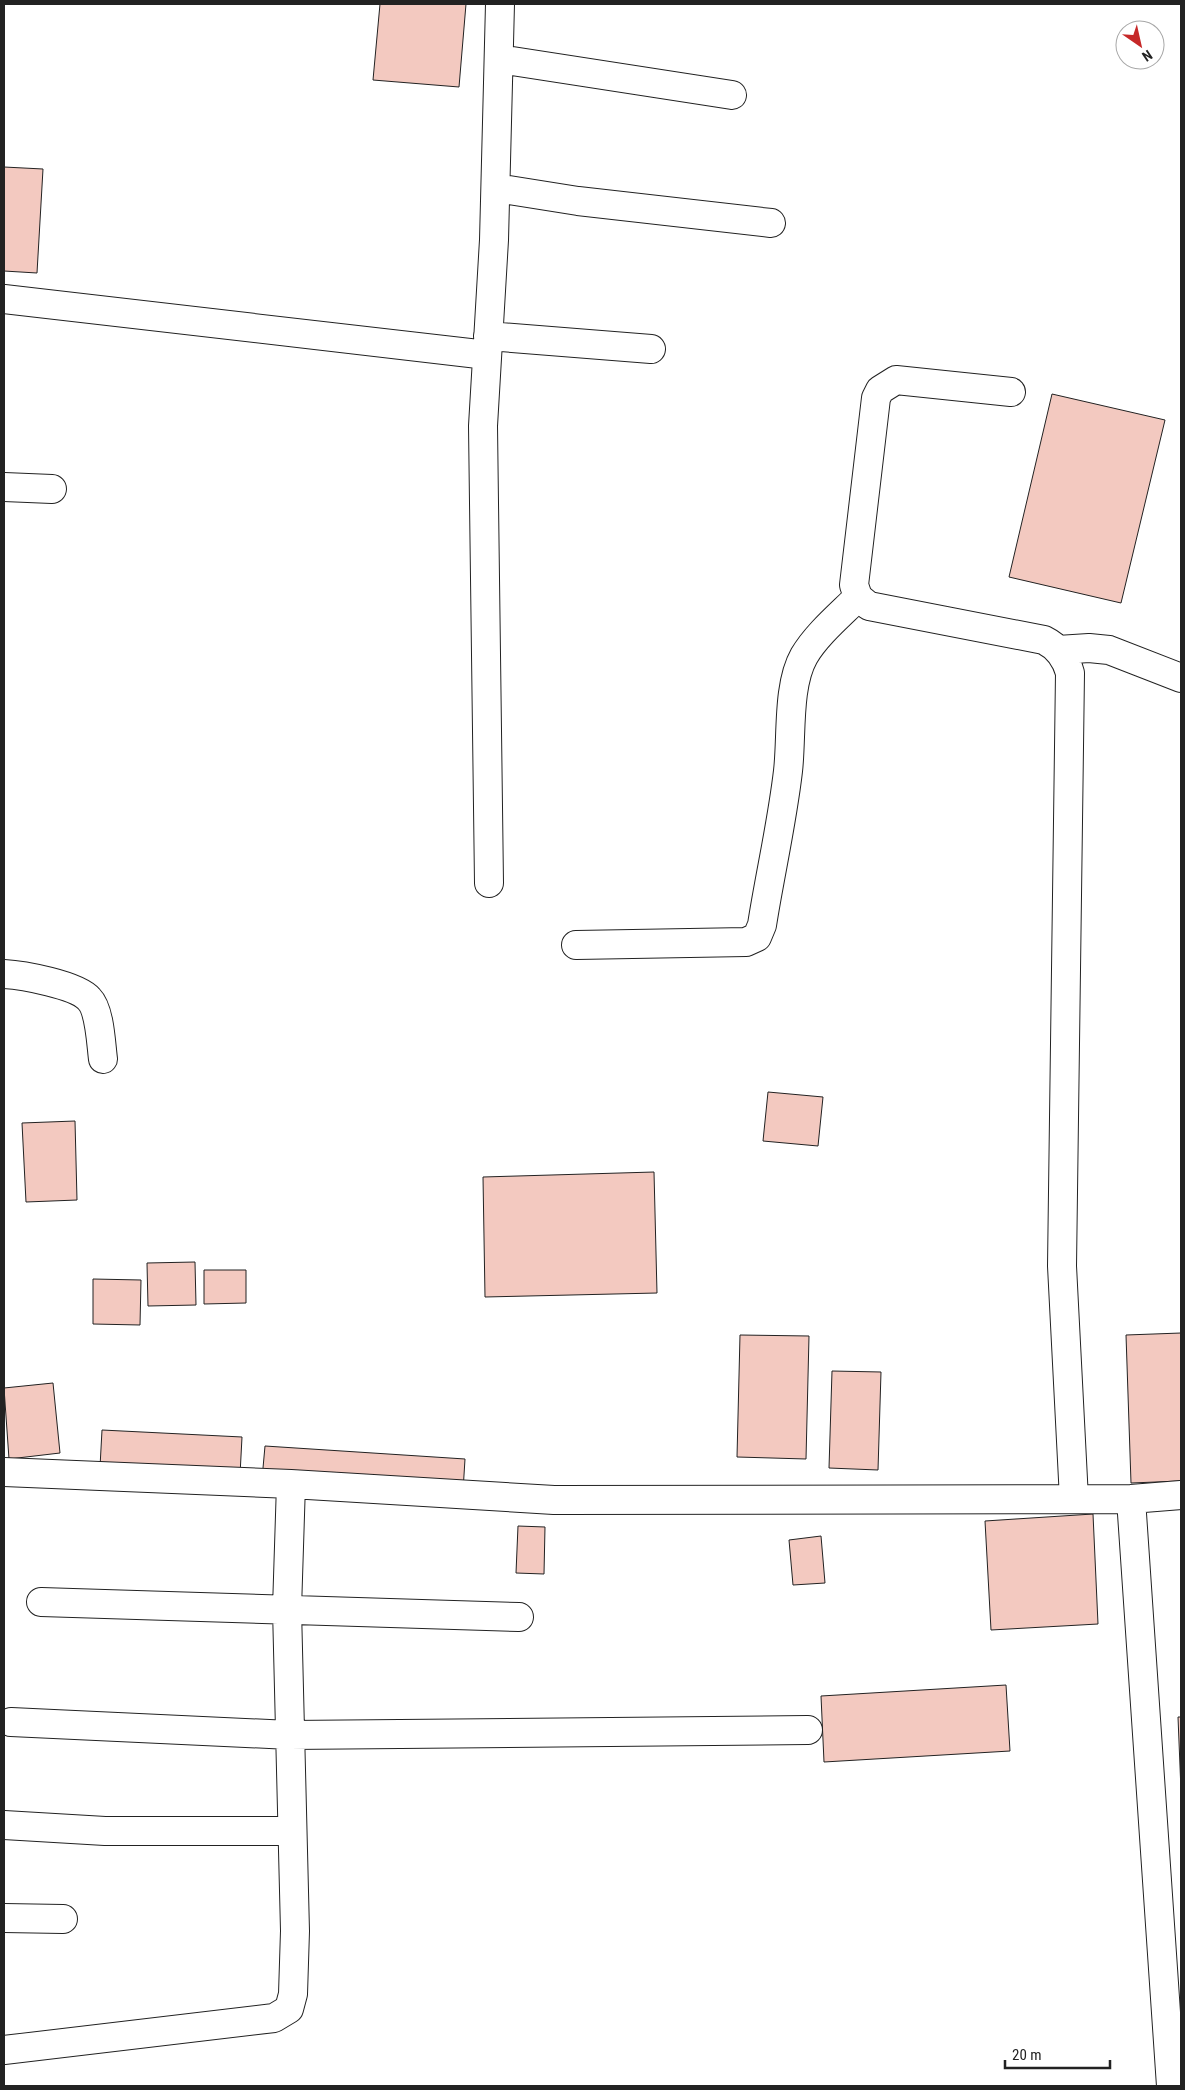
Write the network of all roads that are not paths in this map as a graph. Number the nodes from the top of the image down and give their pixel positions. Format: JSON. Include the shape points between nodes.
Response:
{"nodes":[{"id":1,"x":500,"y":4,"type":"edge"},
{"id":2,"x":499,"y":59,"type":"junction"},
{"id":3,"x":732,"y":95,"type":"dead end"},
{"id":4,"x":496,"y":188,"type":"junction"},
{"id":5,"x":771,"y":223,"type":"dead end"},
{"id":6,"x":4,"y":299,"type":"edge"},
{"id":7,"x":488,"y":345,"type":"junction"},
{"id":8,"x":651,"y":349,"type":"dead end"},
{"id":9,"x":1011,"y":392,"type":"dead end"},
{"id":10,"x":4,"y":487,"type":"edge"},
{"id":11,"x":52,"y":489,"type":"dead end"},
{"id":12,"x":858,"y":597,"type":"junction"},
{"id":13,"x":1058,"y":650,"type":"junction"},
{"id":14,"x":1181,"y":678,"type":"edge"},
{"id":15,"x":489,"y":883,"type":"dead end"},
{"id":16,"x":576,"y":945,"type":"dead end"},
{"id":17,"x":4,"y":974,"type":"edge"},
{"id":18,"x":104,"y":1059,"type":"dead end"},
{"id":19,"x":4,"y":1472,"type":"edge"},
{"id":20,"x":291,"y":1484,"type":"junction"},
{"id":21,"x":1181,"y":1495,"type":"edge"},
{"id":22,"x":1074,"y":1499,"type":"junction"},
{"id":23,"x":1131,"y":1500,"type":"junction"},
{"id":24,"x":41,"y":1602,"type":"dead end"},
{"id":25,"x":287,"y":1609,"type":"junction"},
{"id":26,"x":519,"y":1616,"type":"dead end"},
{"id":27,"x":11,"y":1722,"type":"dead end"},
{"id":28,"x":808,"y":1730,"type":"dead end"},
{"id":29,"x":290,"y":1735,"type":"junction"},
{"id":30,"x":4,"y":1824,"type":"edge"},
{"id":31,"x":292,"y":1831,"type":"junction"},
{"id":32,"x":4,"y":1918,"type":"edge"},
{"id":33,"x":63,"y":1919,"type":"dead end"},
{"id":34,"x":4,"y":2050,"type":"edge"},
{"id":35,"x":1171,"y":2086,"type":"edge"}],
"edges":[{"from":1,"to":2,"type":"street"},
{"from":2,"to":3,"type":"street"},
{"from":2,"to":4,"type":"street"},
{"from":4,"to":5,"type":"street","via":[[578,201]]},
{"from":4,"to":7,"type":"street"},
{"from":6,"to":7,"type":"street"},
{"from":7,"to":8,"type":"street"},
{"from":7,"to":15,"type":"street","via":[[483,426]]},
{"from":9,"to":12,"type":"street","via":[[896,380],[880,390],[876,398],[854,585]]},
{"from":10,"to":11,"type":"street"},
{"from":12,"to":13,"type":"street","via":[[869,606],[1044,640],[1056,645]]},
{"from":12,"to":16,"type":"street","via":[[804,656],[796,679],[788,772],[762,925],[757,937],[746,942]]},
{"from":13,"to":14,"type":"street","via":[[1110,650]]},
{"from":13,"to":22,"type":"street","via":[[1068,663],[1070,673],[1062,1266]]},
{"from":17,"to":18,"type":"street","via":[[73,988],[90,999],[97,1016]]},
{"from":19,"to":20,"type":"street"},
{"from":20,"to":22,"type":"street","via":[[554,1500]]},
{"from":20,"to":25,"type":"street"},
{"from":21,"to":23,"type":"street"},
{"from":22,"to":23,"type":"street"},
{"from":23,"to":35,"type":"street"},
{"from":24,"to":25,"type":"street"},
{"from":25,"to":26,"type":"street"},
{"from":25,"to":29,"type":"street"},
{"from":27,"to":29,"type":"street"},
{"from":28,"to":29,"type":"street"},
{"from":29,"to":31,"type":"street"},
{"from":30,"to":31,"type":"street","via":[[105,1831]]},
{"from":31,"to":34,"type":"street","via":[[294,1940],[293,1994],[289,2010],[274,2018]]},
{"from":32,"to":33,"type":"street"}]}
